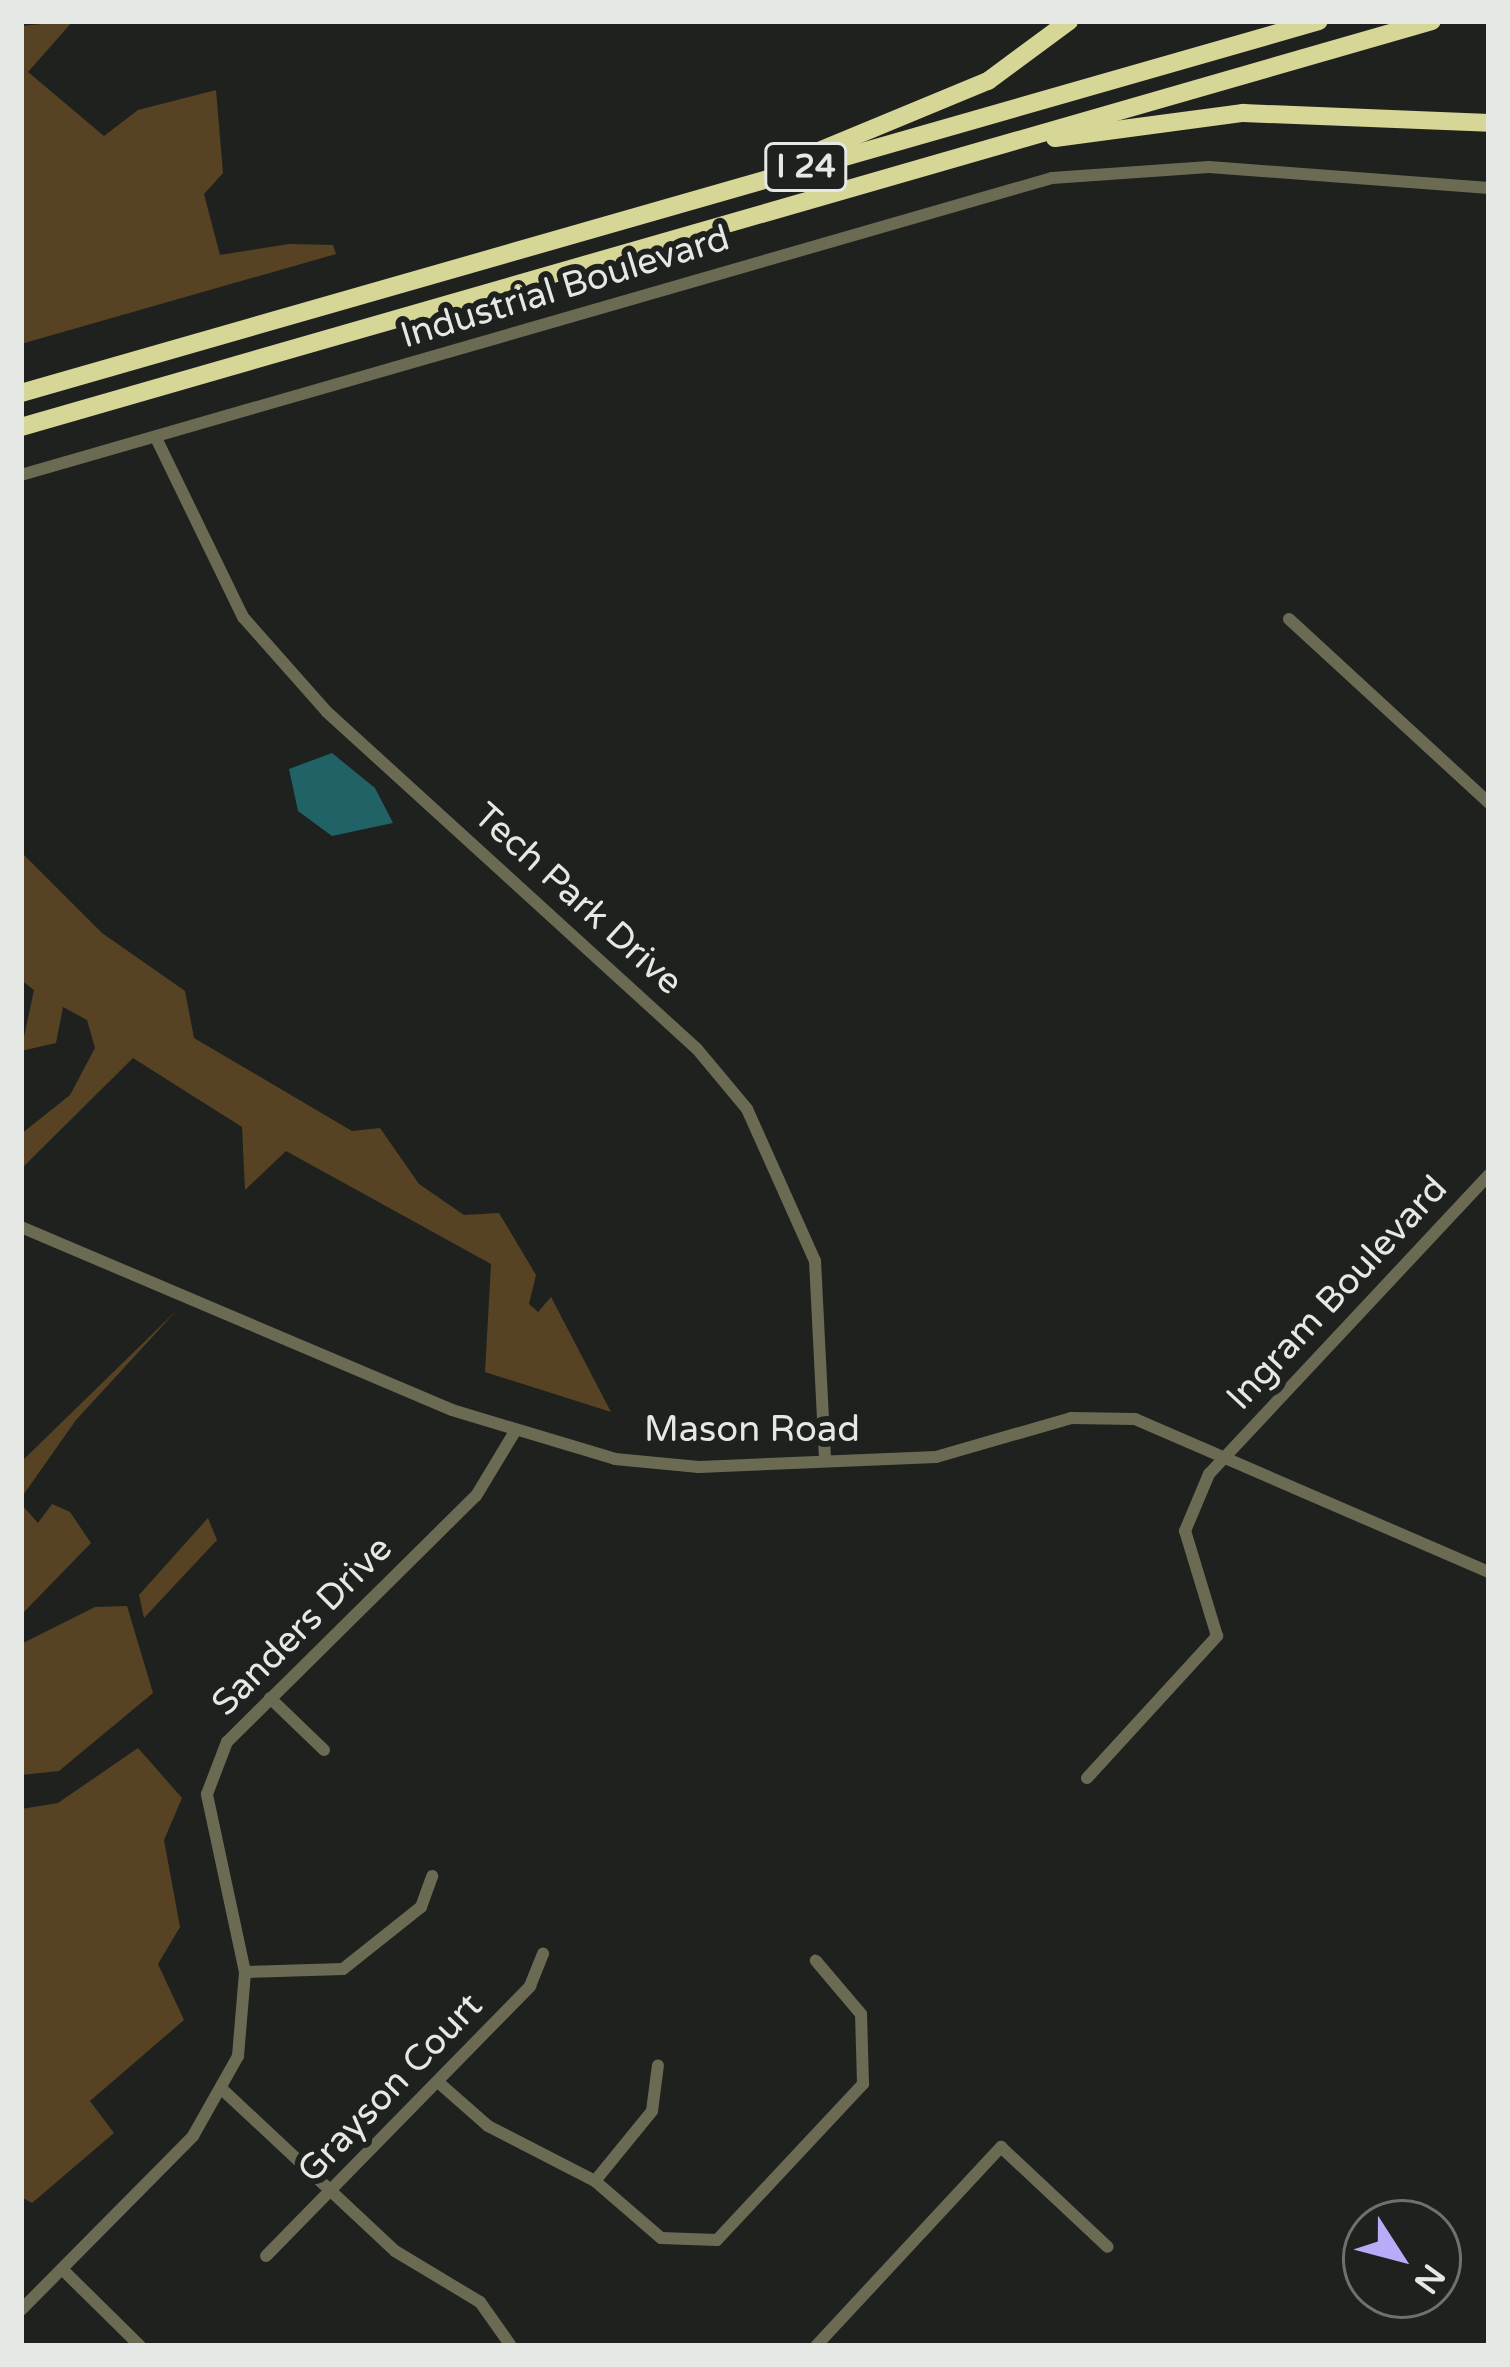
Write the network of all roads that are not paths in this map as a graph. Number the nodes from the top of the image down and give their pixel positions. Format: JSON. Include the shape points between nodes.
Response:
{"nodes":[{"id":1,"x":1069,"y":21,"type":"edge"},
{"id":2,"x":1318,"y":21,"type":"edge"},
{"id":3,"x":1432,"y":21,"type":"edge"},
{"id":4,"x":1489,"y":123,"type":"edge"},
{"id":5,"x":991,"y":147,"type":"junction"},
{"id":6,"x":1489,"y":188,"type":"edge"},
{"id":7,"x":708,"y":195,"type":"junction"},
{"id":8,"x":21,"y":393,"type":"edge"},
{"id":9,"x":21,"y":427,"type":"edge"},
{"id":10,"x":158,"y":442,"type":"junction"},
{"id":11,"x":21,"y":475,"type":"edge"},
{"id":12,"x":1289,"y":619,"type":"dead end"},
{"id":13,"x":1489,"y":802,"type":"edge"},
{"id":14,"x":1489,"y":1175,"type":"edge"},
{"id":15,"x":21,"y":1227,"type":"edge"},
{"id":16,"x":514,"y":1433,"type":"junction"},
{"id":17,"x":1228,"y":1451,"type":"junction"},
{"id":18,"x":826,"y":1460,"type":"junction"},
{"id":19,"x":1489,"y":1573,"type":"edge"},
{"id":20,"x":270,"y":1698,"type":"junction"},
{"id":21,"x":324,"y":1750,"type":"dead end"},
{"id":22,"x":1087,"y":1778,"type":"dead end"},
{"id":23,"x":432,"y":1876,"type":"dead end"},
{"id":24,"x":543,"y":1953,"type":"dead end"},
{"id":25,"x":817,"y":1961,"type":"dead end"},
{"id":26,"x":245,"y":1972,"type":"junction"},
{"id":27,"x":658,"y":2066,"type":"dead end"},
{"id":28,"x":438,"y":2082,"type":"junction"},
{"id":29,"x":224,"y":2092,"type":"junction"},
{"id":30,"x":595,"y":2181,"type":"junction"},
{"id":31,"x":334,"y":2189,"type":"junction"},
{"id":32,"x":1108,"y":2247,"type":"dead end"},
{"id":33,"x":266,"y":2256,"type":"dead end"},
{"id":34,"x":62,"y":2269,"type":"junction"},
{"id":35,"x":21,"y":2310,"type":"edge"},
{"id":36,"x":140,"y":2346,"type":"edge"},
{"id":37,"x":511,"y":2346,"type":"edge"},
{"id":38,"x":816,"y":2346,"type":"edge"}],
"edges":[{"from":1,"to":7,"type":"highway","via":[[988,81]]},
{"from":2,"to":7,"type":"highway","number":"I 24"},
{"from":3,"to":5,"type":"highway","number":"I 24"},
{"from":4,"to":5,"type":"highway","via":[[1244,112]]},
{"from":5,"to":9,"type":"highway","number":"I 24"},
{"from":6,"to":10,"type":"street","name":"Industrial Boulevard","via":[[1191,166],[1052,178]]},
{"from":7,"to":8,"type":"highway","number":"I 24"},
{"from":10,"to":11,"type":"street","name":"Industrial Boulevard"},
{"from":10,"to":18,"type":"street","name":"Tech Park Drive","via":[[234,607],[327,712],[697,1048],[747,1109],[789,1186],[818,1277]]},
{"from":12,"to":13,"type":"street"},
{"from":14,"to":17,"type":"street","name":"Ingram Boulevard"},
{"from":15,"to":16,"type":"street","name":"Mason Road"},
{"from":16,"to":18,"type":"street","name":"Mason Road","via":[[654,1466]]},
{"from":16,"to":20,"type":"street","name":"Sanders Drive","via":[[476,1496]]},
{"from":17,"to":18,"type":"street","name":"Mason Road","via":[[1101,1417],[936,1457]]},
{"from":17,"to":19,"type":"street","name":"Mason Road","via":[[1385,1534]]},
{"from":17,"to":22,"type":"street","name":"Ingram Boulevard","via":[[1185,1531],[1217,1636]]},
{"from":20,"to":21,"type":"street"},
{"from":20,"to":26,"type":"street","name":"Sanders Drive","via":[[227,1742],[207,1794]]},
{"from":23,"to":26,"type":"street","via":[[421,1907],[343,1969]]},
{"from":24,"to":28,"type":"street","name":"Grayson Court","via":[[530,1986]]},
{"from":25,"to":30,"type":"street","via":[[861,2014],[863,2084],[732,2233],[694,2245],[661,2238]]},
{"from":26,"to":29,"type":"street","name":"Sanders Drive"},
{"from":27,"to":30,"type":"street","via":[[652,2111]]},
{"from":28,"to":30,"type":"street","via":[[488,2126]]},
{"from":28,"to":31,"type":"street","name":"Grayson Court"},
{"from":29,"to":31,"type":"street"},
{"from":29,"to":34,"type":"street"},
{"from":31,"to":33,"type":"street","name":"Grayson Court"},
{"from":31,"to":37,"type":"street","via":[[410,2263],[480,2302]]},
{"from":32,"to":38,"type":"street","via":[[1001,2146]]},
{"from":34,"to":35,"type":"street"},
{"from":34,"to":36,"type":"street"}]}
